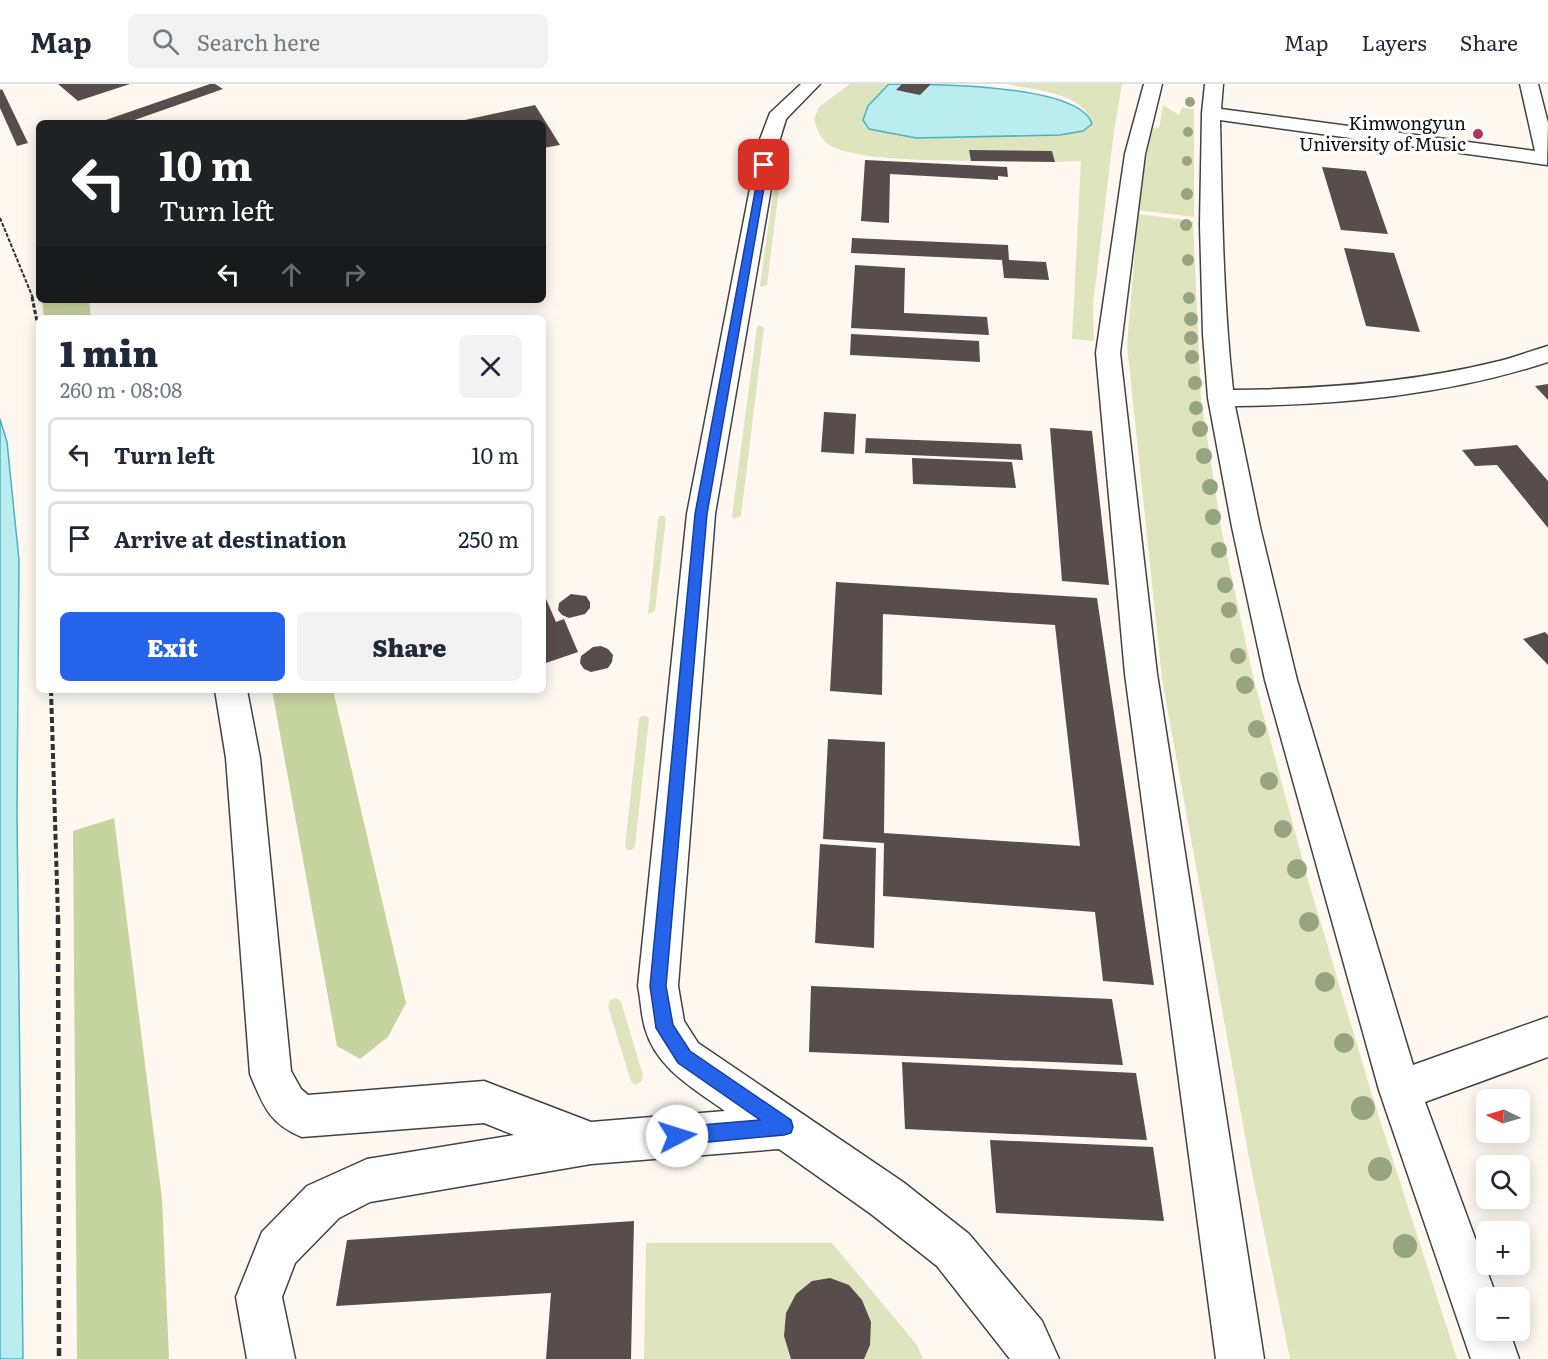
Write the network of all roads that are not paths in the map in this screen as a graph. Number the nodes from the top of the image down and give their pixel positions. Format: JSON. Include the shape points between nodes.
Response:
{"nodes":[{"id":1,"x":811,"y":84,"type":"edge"},
{"id":2,"x":1153,"y":84,"type":"edge"},
{"id":3,"x":1529,"y":84,"type":"edge"},
{"id":4,"x":1212,"y":98,"type":"edge"},
{"id":5,"x":1548,"y":159,"type":"edge"},
{"id":6,"x":1548,"y":354,"type":"edge"},
{"id":7,"x":1221,"y":398,"type":"junction"},
{"id":8,"x":232,"y":693,"type":"edge"},
{"id":9,"x":1548,"y":1037,"type":"edge"},
{"id":10,"x":1400,"y":1090,"type":"junction"},
{"id":11,"x":784,"y":1127,"type":"junction"},
{"id":12,"x":591,"y":1143,"type":"junction"},
{"id":13,"x":271,"y":1359,"type":"edge"},
{"id":14,"x":1035,"y":1359,"type":"edge"},
{"id":15,"x":1240,"y":1359,"type":"edge"},
{"id":16,"x":1495,"y":1359,"type":"edge"}],
"edges":[{"from":1,"to":11,"type":"street","via":[[777,117],[768,142],[701,514],[658,986],[665,1028],[684,1057]]},
{"from":2,"to":15,"type":"street","via":[[1136,154],[1108,353],[1141,674]]},
{"from":3,"to":5,"type":"street"},
{"from":4,"to":5,"type":"street"},
{"from":4,"to":7,"type":"street","via":[[1215,323]]},
{"from":6,"to":7,"type":"street","via":[[1488,372],[1419,385],[1305,396]]},
{"from":7,"to":10,"type":"street","via":[[1281,681]]},
{"from":8,"to":12,"type":"street","via":[[243,758],[271,1074],[286,1104],[302,1116],[484,1102]]},
{"from":9,"to":10,"type":"street"},
{"from":10,"to":16,"type":"street"},
{"from":11,"to":12,"type":"street"},
{"from":11,"to":14,"type":"street","via":[[887,1198],[953,1250],[1025,1338]]},
{"from":12,"to":13,"type":"street","via":[[367,1182],[323,1202],[278,1248],[259,1297]]}]}
